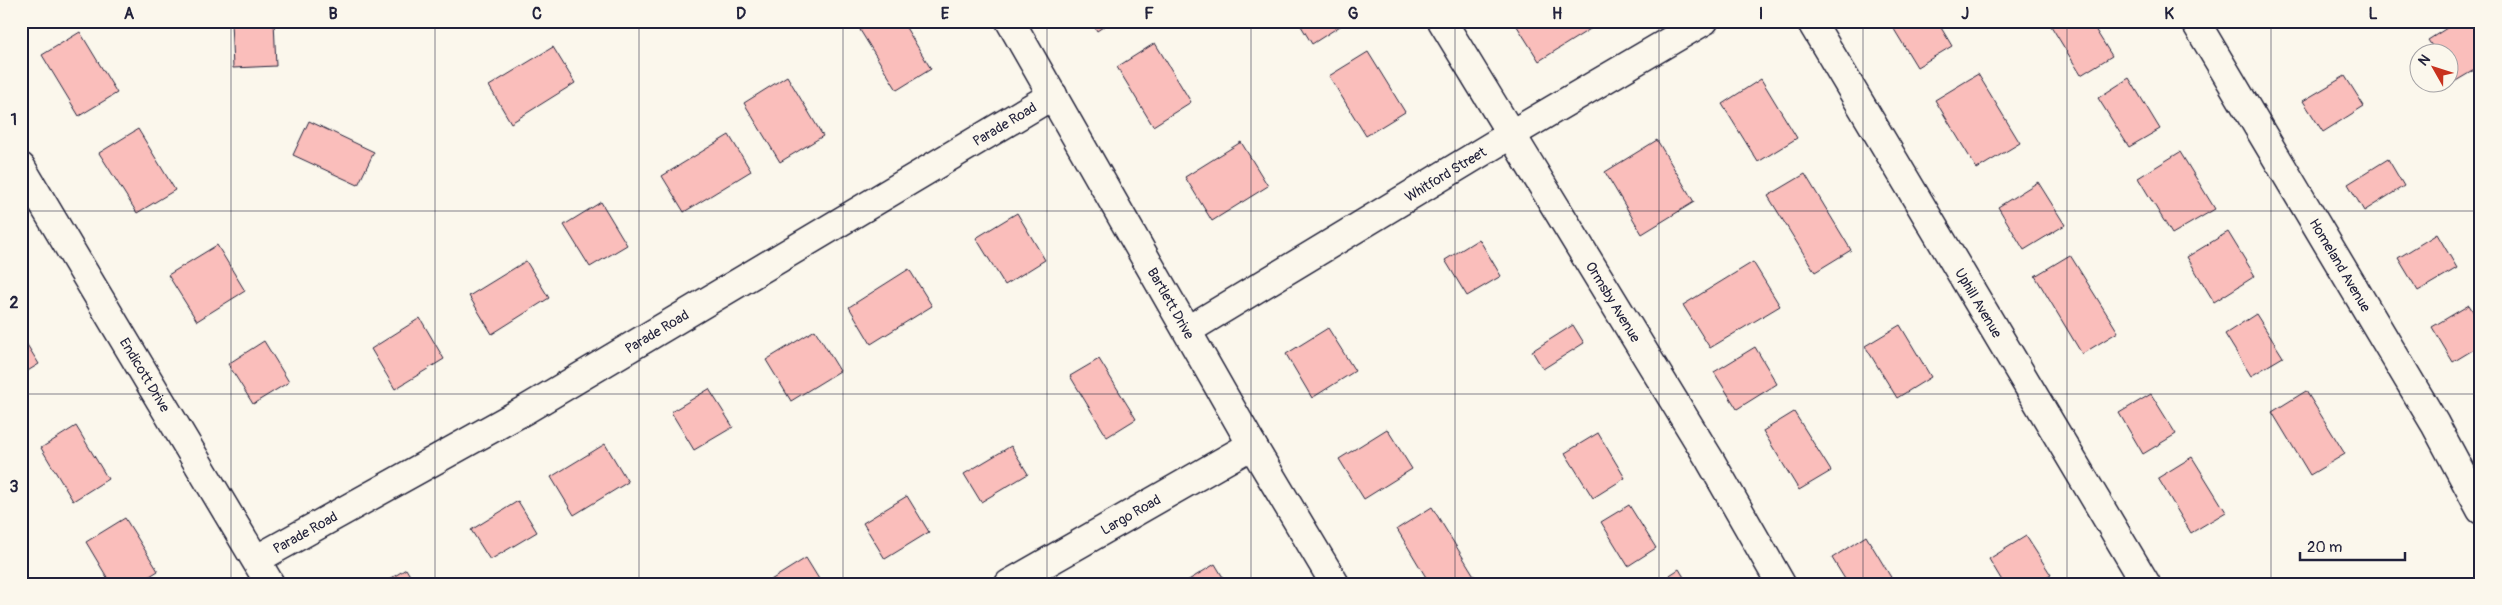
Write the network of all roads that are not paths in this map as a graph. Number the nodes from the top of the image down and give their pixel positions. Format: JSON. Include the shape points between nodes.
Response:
{"nodes":[{"id":1,"x":1010,"y":21,"type":"edge"},
{"id":2,"x":1442,"y":21,"type":"edge"},
{"id":3,"x":1704,"y":21,"type":"edge"},
{"id":4,"x":1811,"y":21,"type":"edge"},
{"id":5,"x":2195,"y":21,"type":"edge"},
{"id":6,"x":1053,"y":95,"type":"junction"},
{"id":7,"x":1510,"y":135,"type":"junction"},
{"id":8,"x":21,"y":167,"type":"edge"},
{"id":9,"x":1188,"y":330,"type":"junction"},
{"id":10,"x":1252,"y":445,"type":"junction"},
{"id":11,"x":2481,"y":510,"type":"edge"},
{"id":12,"x":257,"y":559,"type":"junction"},
{"id":13,"x":270,"y":584,"type":"edge"},
{"id":14,"x":1009,"y":584,"type":"edge"},
{"id":15,"x":1335,"y":584,"type":"edge"},
{"id":16,"x":1781,"y":584,"type":"edge"},
{"id":17,"x":2146,"y":584,"type":"edge"}],
"edges":[{"from":1,"to":6,"type":"street","name":"Bartlett Drive"},
{"from":2,"to":7,"type":"street","name":"Ormsby Avenue"},
{"from":3,"to":7,"type":"street","name":"Whitford Street"},
{"from":4,"to":17,"type":"street","name":"Uphill Avenue"},
{"from":5,"to":11,"type":"street","name":"Homeland Avenue","via":[[2430,416]]},
{"from":6,"to":9,"type":"street","name":"Bartlett Drive"},
{"from":6,"to":12,"type":"street","name":"Parade Road","via":[[525,410]]},
{"from":7,"to":9,"type":"street","name":"Whitford Street"},
{"from":7,"to":16,"type":"street","name":"Ormsby Avenue","via":[[1710,460]]},
{"from":8,"to":12,"type":"street","name":"Endicott Drive"},
{"from":9,"to":10,"type":"street","name":"Bartlett Drive"},
{"from":10,"to":14,"type":"street","name":"Largo Road"},
{"from":10,"to":15,"type":"street","name":"Bartlett Drive"},
{"from":12,"to":13,"type":"street","name":"Endicott Drive"}]}
